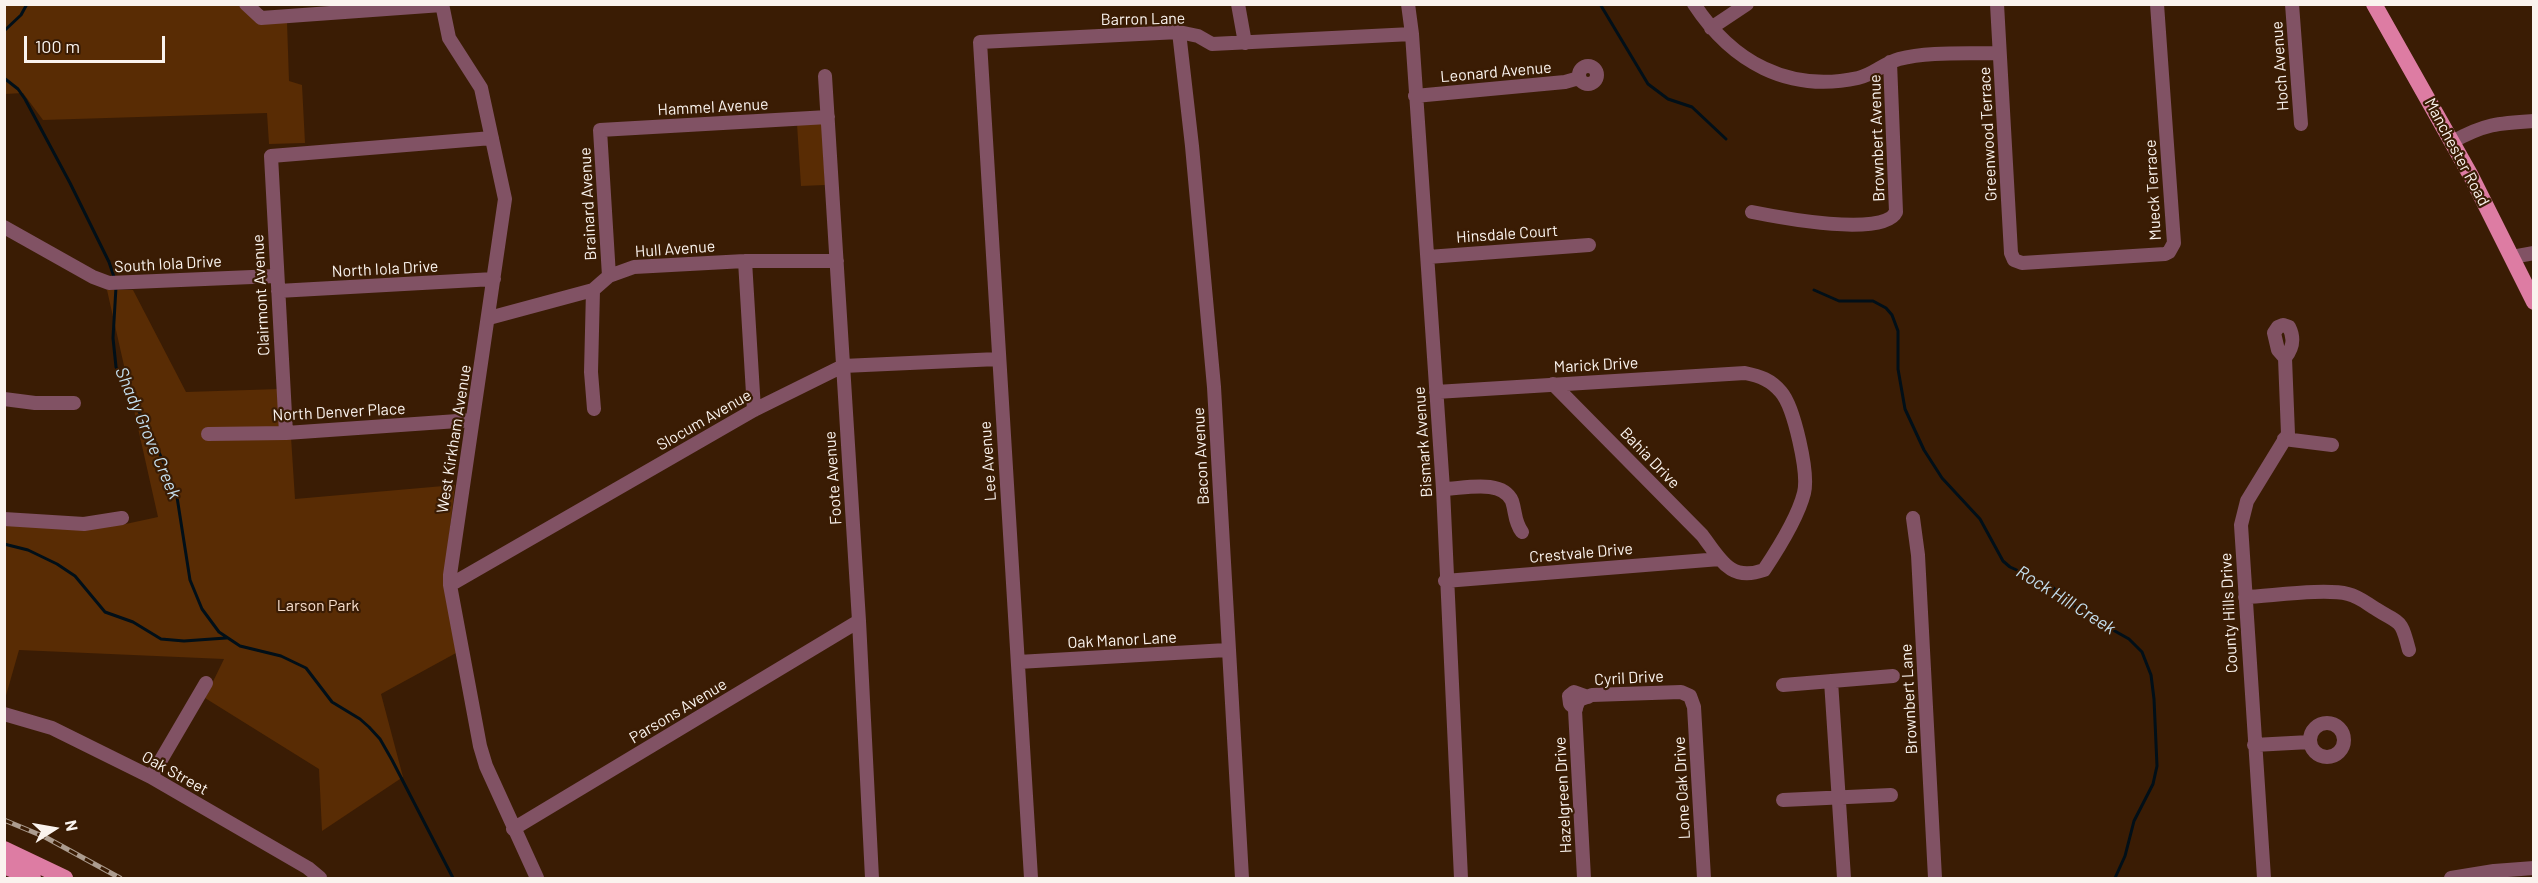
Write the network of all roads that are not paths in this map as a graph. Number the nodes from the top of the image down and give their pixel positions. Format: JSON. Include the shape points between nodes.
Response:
{"nodes":[{"id":1,"x":246,"y":4,"type":"edge"},
{"id":2,"x":1238,"y":4,"type":"edge"},
{"id":3,"x":1408,"y":4,"type":"edge"},
{"id":4,"x":1694,"y":4,"type":"edge"},
{"id":5,"x":1746,"y":4,"type":"edge"},
{"id":6,"x":1996,"y":4,"type":"edge"},
{"id":7,"x":2157,"y":4,"type":"edge"},
{"id":8,"x":2292,"y":4,"type":"edge"},
{"id":9,"x":2374,"y":4,"type":"edge"},
{"id":10,"x":442,"y":5,"type":"edge"},
{"id":11,"x":382,"y":7,"type":"edge"},
{"id":12,"x":1711,"y":28,"type":"junction"},
{"id":13,"x":1179,"y":32,"type":"junction"},
{"id":14,"x":1412,"y":34,"type":"junction"},
{"id":15,"x":980,"y":42,"type":"joint"},
{"id":16,"x":1245,"y":44,"type":"junction"},
{"id":17,"x":1999,"y":53,"type":"junction"},
{"id":18,"x":1890,"y":62,"type":"junction"},
{"id":19,"x":825,"y":76,"type":"dead end"},
{"id":20,"x":1579,"y":78,"type":"dead end"},
{"id":21,"x":1415,"y":96,"type":"junction"},
{"id":22,"x":828,"y":117,"type":"junction"},
{"id":23,"x":2534,"y":121,"type":"edge"},
{"id":24,"x":2301,"y":124,"type":"dead end"},
{"id":25,"x":600,"y":130,"type":"joint"},
{"id":26,"x":492,"y":138,"type":"junction"},
{"id":27,"x":2452,"y":142,"type":"junction"},
{"id":28,"x":1752,"y":212,"type":"dead end"},
{"id":29,"x":5,"y":229,"type":"edge"},
{"id":30,"x":1589,"y":245,"type":"dead end"},
{"id":31,"x":2534,"y":253,"type":"edge"},
{"id":32,"x":1428,"y":257,"type":"junction"},
{"id":33,"x":2512,"y":257,"type":"junction"},
{"id":34,"x":2014,"y":260,"type":"joint"},
{"id":35,"x":745,"y":261,"type":"junction"},
{"id":36,"x":837,"y":261,"type":"junction"},
{"id":37,"x":276,"y":276,"type":"junction"},
{"id":38,"x":609,"y":276,"type":"junction"},
{"id":39,"x":494,"y":279,"type":"junction"},
{"id":40,"x":593,"y":290,"type":"junction"},
{"id":41,"x":278,"y":291,"type":"junction"},
{"id":42,"x":2534,"y":303,"type":"edge"},
{"id":43,"x":489,"y":318,"type":"junction"},
{"id":44,"x":2285,"y":358,"type":"dead end"},
{"id":45,"x":998,"y":359,"type":"junction"},
{"id":46,"x":843,"y":366,"type":"junction"},
{"id":47,"x":1758,"y":375,"type":"joint"},
{"id":48,"x":1554,"y":384,"type":"junction"},
{"id":49,"x":1436,"y":392,"type":"junction"},
{"id":50,"x":4,"y":399,"type":"edge"},
{"id":51,"x":74,"y":403,"type":"dead end"},
{"id":52,"x":594,"y":409,"type":"dead end"},
{"id":53,"x":754,"y":410,"type":"junction"},
{"id":54,"x":472,"y":420,"type":"junction"},
{"id":55,"x":286,"y":433,"type":"junction"},
{"id":56,"x":208,"y":434,"type":"dead end"},
{"id":57,"x":2284,"y":439,"type":"junction"},
{"id":58,"x":2332,"y":444,"type":"dead end"},
{"id":59,"x":1443,"y":489,"type":"junction"},
{"id":60,"x":122,"y":518,"type":"dead end"},
{"id":61,"x":1913,"y":518,"type":"dead end"},
{"id":62,"x":4,"y":519,"type":"edge"},
{"id":63,"x":1522,"y":532,"type":"dead end"},
{"id":64,"x":1720,"y":559,"type":"junction"},
{"id":65,"x":1445,"y":581,"type":"junction"},
{"id":66,"x":450,"y":585,"type":"junction"},
{"id":67,"x":2245,"y":597,"type":"junction"},
{"id":68,"x":859,"y":621,"type":"junction"},
{"id":69,"x":1227,"y":650,"type":"junction"},
{"id":70,"x":2409,"y":650,"type":"dead end"},
{"id":71,"x":1018,"y":662,"type":"junction"},
{"id":72,"x":1893,"y":676,"type":"dead end"},
{"id":73,"x":1831,"y":681,"type":"junction"},
{"id":74,"x":206,"y":683,"type":"dead end"},
{"id":75,"x":1783,"y":685,"type":"dead end"},
{"id":76,"x":1688,"y":697,"type":"joint"},
{"id":77,"x":1581,"y":702,"type":"joint"},
{"id":78,"x":4,"y":714,"type":"edge"},
{"id":79,"x":2310,"y":742,"type":"dead end"},
{"id":80,"x":2254,"y":745,"type":"junction"},
{"id":81,"x":151,"y":777,"type":"junction"},
{"id":82,"x":1891,"y":795,"type":"dead end"},
{"id":83,"x":1839,"y":797,"type":"junction"},
{"id":84,"x":1783,"y":800,"type":"dead end"},
{"id":85,"x":513,"y":829,"type":"junction"},
{"id":86,"x":4,"y":849,"type":"edge"},
{"id":87,"x":4,"y":866,"type":"edge"},
{"id":88,"x":2534,"y":868,"type":"edge"},
{"id":89,"x":33,"y":879,"type":"edge"},
{"id":90,"x":65,"y":879,"type":"edge"},
{"id":91,"x":320,"y":879,"type":"edge"},
{"id":92,"x":537,"y":879,"type":"edge"},
{"id":93,"x":872,"y":879,"type":"edge"},
{"id":94,"x":1031,"y":879,"type":"edge"},
{"id":95,"x":1242,"y":879,"type":"edge"},
{"id":96,"x":1461,"y":879,"type":"edge"},
{"id":97,"x":1584,"y":879,"type":"edge"},
{"id":98,"x":1704,"y":879,"type":"edge"},
{"id":99,"x":1844,"y":879,"type":"edge"},
{"id":100,"x":1935,"y":879,"type":"edge"},
{"id":101,"x":2264,"y":879,"type":"edge"},
{"id":102,"x":2451,"y":879,"type":"edge"}],
"edges":[{"from":1,"to":11,"type":"street","via":[[261,18]]},
{"from":2,"to":16,"type":"street"},
{"from":3,"to":14,"type":"street","name":"Bismark Avenue"},
{"from":4,"to":12,"type":"street"},
{"from":5,"to":12,"type":"street"},
{"from":6,"to":17,"type":"street","name":"Greenwood Terrace"},
{"from":7,"to":34,"type":"street","name":"Mueck Terrace","via":[[2172,248],[2157,255],[2022,263]]},
{"from":8,"to":24,"type":"street","name":"Hoch Avenue"},
{"from":9,"to":27,"type":"main road","name":"Manchester Road"},
{"from":10,"to":11,"type":"street"},
{"from":10,"to":26,"type":"street","name":"West Kirkham Avenue","via":[[449,38],[481,88]]},
{"from":12,"to":18,"type":"street","via":[[1735,52],[1760,67],[1809,82],[1860,78]]},
{"from":13,"to":15,"type":"street","name":"Barron Lane"},
{"from":13,"to":16,"type":"street","name":"Barron Lane","via":[[1212,44]]},
{"from":13,"to":69,"type":"street","name":"Bacon Avenue","via":[[1213,375]]},
{"from":14,"to":16,"type":"street","name":"Barron Lane"},
{"from":14,"to":21,"type":"street","name":"Bismark Avenue"},
{"from":15,"to":45,"type":"street","name":"Lee Avenue"},
{"from":17,"to":18,"type":"street","via":[[1920,56]]},
{"from":17,"to":34,"type":"street","name":"Greenwood Terrace"},
{"from":18,"to":28,"type":"street","name":"Brownbert Avenue","via":[[1896,212],[1891,220],[1823,224]]},
{"from":19,"to":22,"type":"street","name":"Foote Avenue"},
{"from":20,"to":21,"type":"street","name":"Leonard Avenue"},
{"from":21,"to":32,"type":"street","name":"Bismark Avenue"},
{"from":22,"to":25,"type":"street","name":"Hammel Avenue"},
{"from":22,"to":36,"type":"street","name":"Foote Avenue"},
{"from":23,"to":27,"type":"street","via":[[2493,123]]},
{"from":25,"to":38,"type":"street","name":"Brainard Avenue"},
{"from":26,"to":37,"type":"street","name":"Clairmont Avenue","via":[[271,156]]},
{"from":26,"to":39,"type":"street","name":"West Kirkham Avenue","via":[[505,199]]},
{"from":27,"to":33,"type":"main road","name":"Manchester Road"},
{"from":29,"to":37,"type":"street","name":"South Iola Drive","via":[[93,277],[115,284]]},
{"from":30,"to":32,"type":"street","name":"Hinsdale Court"},
{"from":31,"to":33,"type":"street"},
{"from":32,"to":49,"type":"street","name":"Bismark Avenue"},
{"from":33,"to":42,"type":"main road","name":"Manchester Road"},
{"from":35,"to":36,"type":"street","name":"Hull Avenue"},
{"from":35,"to":38,"type":"street","name":"Hull Avenue","via":[[634,267]]},
{"from":35,"to":53,"type":"street"},
{"from":36,"to":46,"type":"street","name":"Foote Avenue"},
{"from":37,"to":41,"type":"street","name":"Clairmont Avenue"},
{"from":38,"to":40,"type":"street","name":"Hull Avenue"},
{"from":39,"to":41,"type":"street","name":"North Iola Drive"},
{"from":39,"to":43,"type":"street","name":"West Kirkham Avenue"},
{"from":40,"to":43,"type":"street","name":"Hull Avenue"},
{"from":40,"to":52,"type":"street"},
{"from":41,"to":55,"type":"street","name":"Clairmont Avenue"},
{"from":43,"to":54,"type":"street","name":"West Kirkham Avenue"},
{"from":44,"to":57,"type":"street","name":"County Hills Drive","via":[[2288,434]]},
{"from":45,"to":46,"type":"street","name":"Slocum Avenue"},
{"from":45,"to":71,"type":"street","name":"Lee Avenue"},
{"from":46,"to":53,"type":"street","name":"Slocum Avenue"},
{"from":46,"to":68,"type":"street","name":"Foote Avenue"},
{"from":47,"to":48,"type":"street","name":"Marick Drive"},
{"from":47,"to":64,"type":"street","name":"Bahia Drive","via":[[1772,382],[1789,408],[1806,472],[1804,492],[1764,570],[1748,576]]},
{"from":48,"to":49,"type":"street","name":"Marick Drive"},
{"from":48,"to":64,"type":"street","name":"Bahia Drive"},
{"from":49,"to":59,"type":"street","name":"Bismark Avenue"},
{"from":50,"to":51,"type":"street"},
{"from":53,"to":66,"type":"street","name":"Slocum Avenue"},
{"from":54,"to":55,"type":"street","name":"North Denver Place"},
{"from":54,"to":66,"type":"street","name":"West Kirkham Avenue"},
{"from":55,"to":56,"type":"street","name":"North Denver Place"},
{"from":57,"to":58,"type":"street"},
{"from":57,"to":67,"type":"street","name":"County Hills Drive","via":[[2247,501],[2241,525]]},
{"from":59,"to":63,"type":"street","via":[[1494,487],[1506,492]]},
{"from":59,"to":65,"type":"street","name":"Bismark Avenue"},
{"from":60,"to":62,"type":"street","via":[[84,524]]},
{"from":61,"to":100,"type":"street","name":"Brownbert Lane"},
{"from":64,"to":65,"type":"street","name":"Crestvale Drive"},
{"from":65,"to":96,"type":"street","name":"Bismark Avenue"},
{"from":66,"to":85,"type":"street","name":"West Kirkham Avenue","via":[[480,746]]},
{"from":67,"to":70,"type":"street","via":[[2346,593],[2396,619]]},
{"from":67,"to":80,"type":"street","name":"County Hills Drive"},
{"from":68,"to":85,"type":"street","name":"Parsons Avenue"},
{"from":68,"to":93,"type":"street","name":"Foote Avenue"},
{"from":69,"to":71,"type":"street","name":"Oak Manor Lane"},
{"from":69,"to":95,"type":"street","name":"Bacon Avenue"},
{"from":71,"to":94,"type":"street","name":"Lee Avenue"},
{"from":72,"to":73,"type":"street"},
{"from":73,"to":75,"type":"street"},
{"from":73,"to":83,"type":"street"},
{"from":74,"to":81,"type":"street"},
{"from":76,"to":77,"type":"street","name":"Cyril Drive"},
{"from":76,"to":98,"type":"street","name":"Lone Oak Drive"},
{"from":77,"to":97,"type":"street","name":"Hazelgreen Drive"},
{"from":78,"to":81,"type":"street","name":"Oak Street","via":[[52,728]]},
{"from":79,"to":80,"type":"street"},
{"from":80,"to":101,"type":"street","name":"County Hills Drive"},
{"from":81,"to":91,"type":"street","name":"Oak Street","via":[[308,868]]},
{"from":82,"to":83,"type":"street"},
{"from":83,"to":84,"type":"street"},
{"from":83,"to":99,"type":"street"},
{"from":85,"to":92,"type":"street","name":"West Kirkham Avenue"},
{"from":86,"to":90,"type":"main road"},
{"from":87,"to":89,"type":"main road"},
{"from":88,"to":102,"type":"street"}]}
